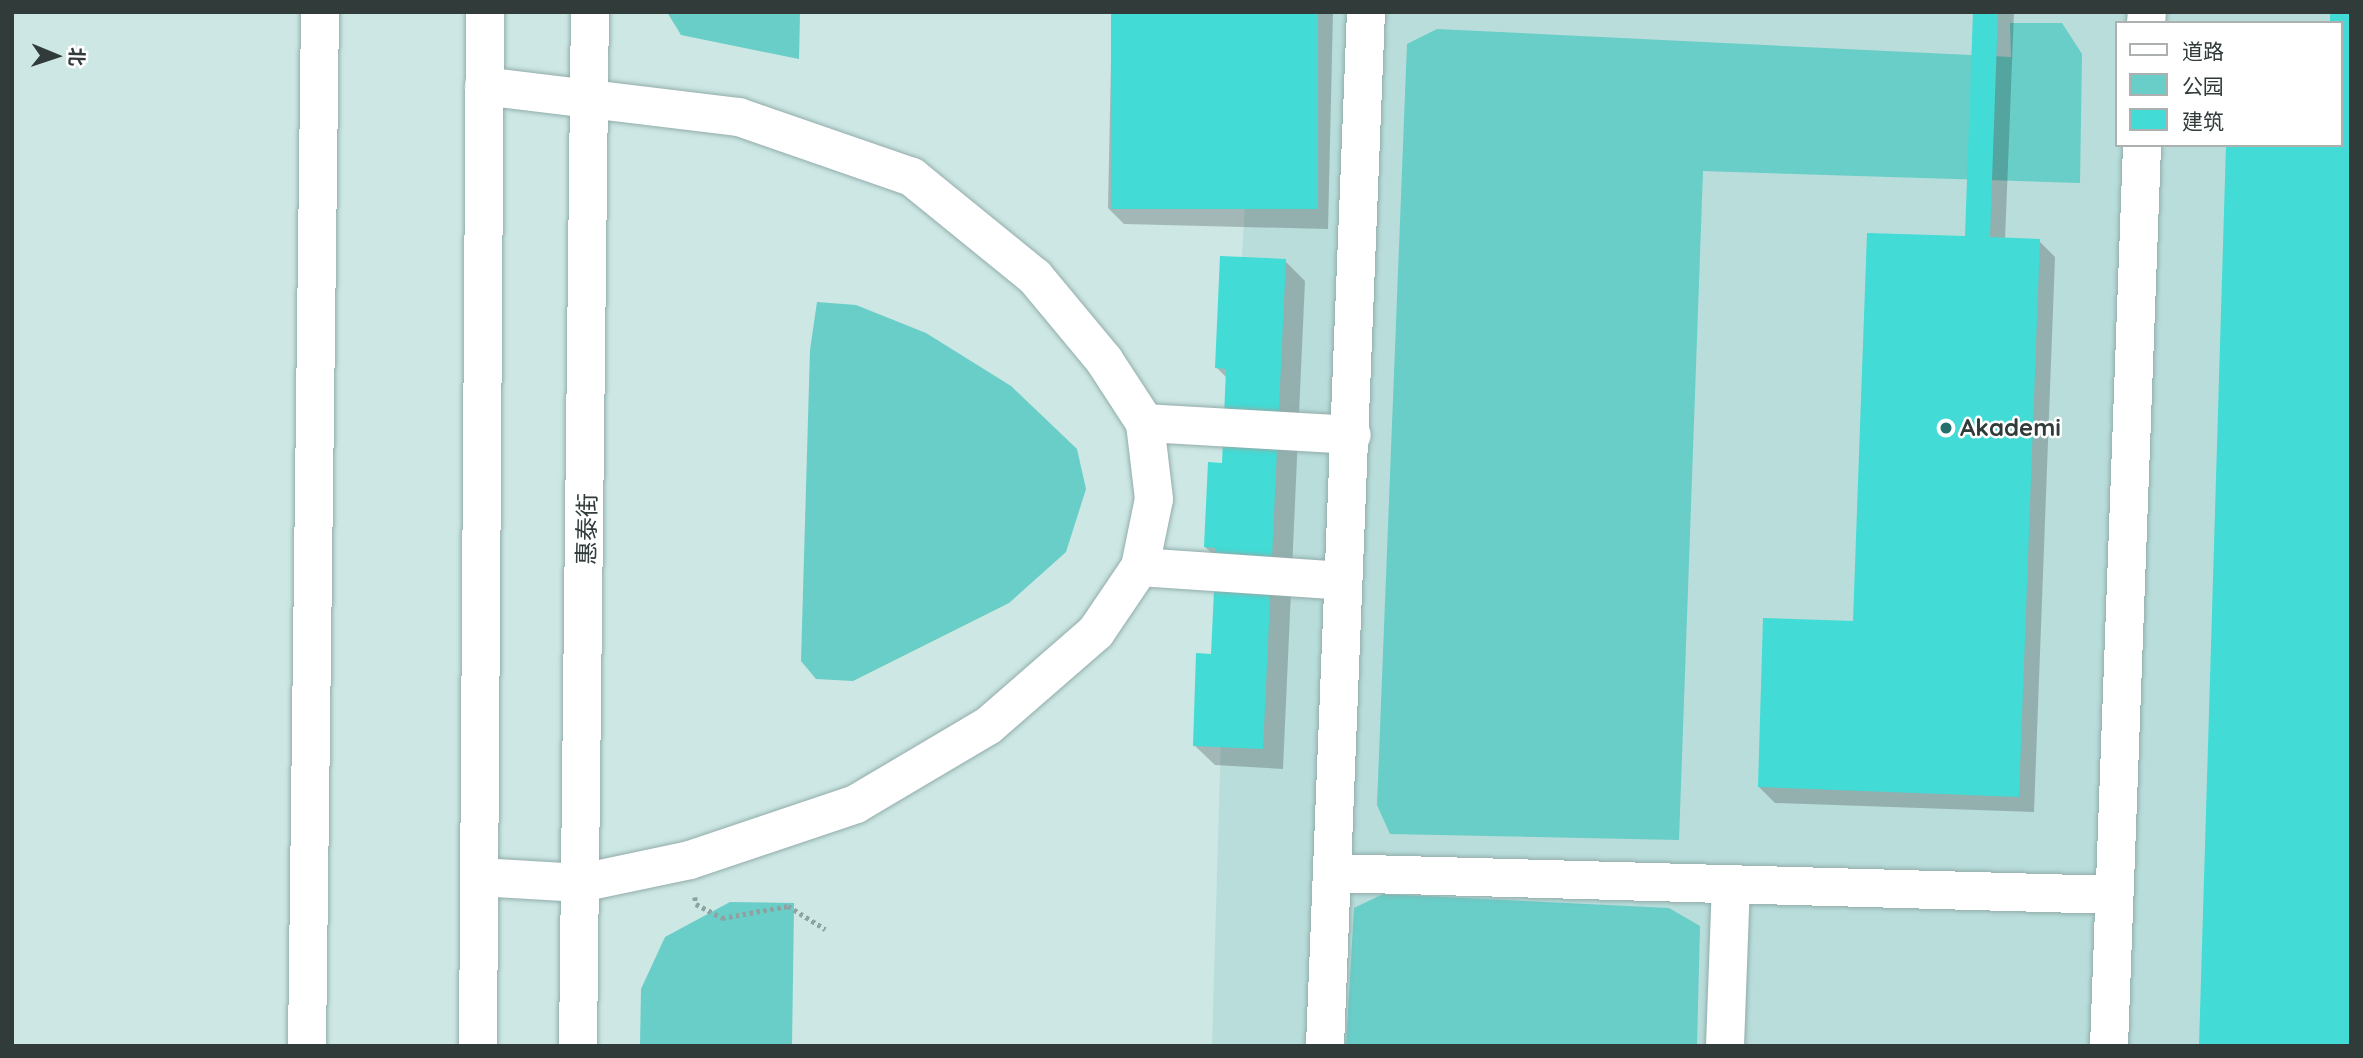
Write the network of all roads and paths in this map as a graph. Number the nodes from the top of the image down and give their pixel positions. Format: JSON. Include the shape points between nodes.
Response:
{"nodes":[{"id":1,"x":320,"y":12,"type":"edge"},
{"id":2,"x":485,"y":12,"type":"edge"},
{"id":3,"x":590,"y":12,"type":"edge"},
{"id":4,"x":1366,"y":12,"type":"edge"},
{"id":5,"x":484,"y":86,"type":"junction"},
{"id":6,"x":590,"y":97,"type":"junction"},
{"id":7,"x":2142,"y":147,"type":"edge"},
{"id":8,"x":1144,"y":423,"type":"junction"},
{"id":9,"x":1352,"y":435,"type":"junction"},
{"id":10,"x":1140,"y":567,"type":"junction"},
{"id":11,"x":1343,"y":581,"type":"junction"},
{"id":12,"x":690,"y":860,"type":"junction"},
{"id":13,"x":1332,"y":873,"type":"junction"},
{"id":14,"x":479,"y":877,"type":"junction"},
{"id":15,"x":581,"y":883,"type":"junction"},
{"id":16,"x":1731,"y":884,"type":"junction"},
{"id":17,"x":2114,"y":895,"type":"junction"},
{"id":18,"x":825,"y":929,"type":"dead end"},
{"id":19,"x":307,"y":1046,"type":"edge"},
{"id":20,"x":478,"y":1046,"type":"edge"},
{"id":21,"x":578,"y":1046,"type":"edge"},
{"id":22,"x":1325,"y":1046,"type":"edge"},
{"id":23,"x":1725,"y":1046,"type":"edge"},
{"id":24,"x":2109,"y":1046,"type":"edge"}],
"edges":[{"from":1,"to":19,"type":"street"},
{"from":2,"to":5,"type":"street"},
{"from":3,"to":6,"type":"street","name":"惠泰街"},
{"from":4,"to":9,"type":"street"},
{"from":5,"to":6,"type":"street"},
{"from":5,"to":14,"type":"street"},
{"from":6,"to":8,"type":"street","via":[[738,117],[912,177],[1035,277],[1104,360]]},
{"from":6,"to":15,"type":"street","name":"惠泰街"},
{"from":7,"to":17,"type":"street"},
{"from":8,"to":9,"type":"street"},
{"from":8,"to":10,"type":"street","via":[[1154,499]]},
{"from":9,"to":11,"type":"street"},
{"from":10,"to":11,"type":"street"},
{"from":10,"to":12,"type":"street","via":[[1096,632],[988,726],[856,804]]},
{"from":11,"to":13,"type":"street"},
{"from":12,"to":15,"type":"street"},
{"from":12,"to":18,"type":"path","via":[[696,904],[722,918],[788,906]]},
{"from":13,"to":16,"type":"street"},
{"from":13,"to":22,"type":"street"},
{"from":14,"to":15,"type":"street"},
{"from":14,"to":20,"type":"street"},
{"from":15,"to":21,"type":"street","name":"惠泰街"},
{"from":16,"to":17,"type":"street"},
{"from":16,"to":23,"type":"street"},
{"from":17,"to":24,"type":"street"}]}
